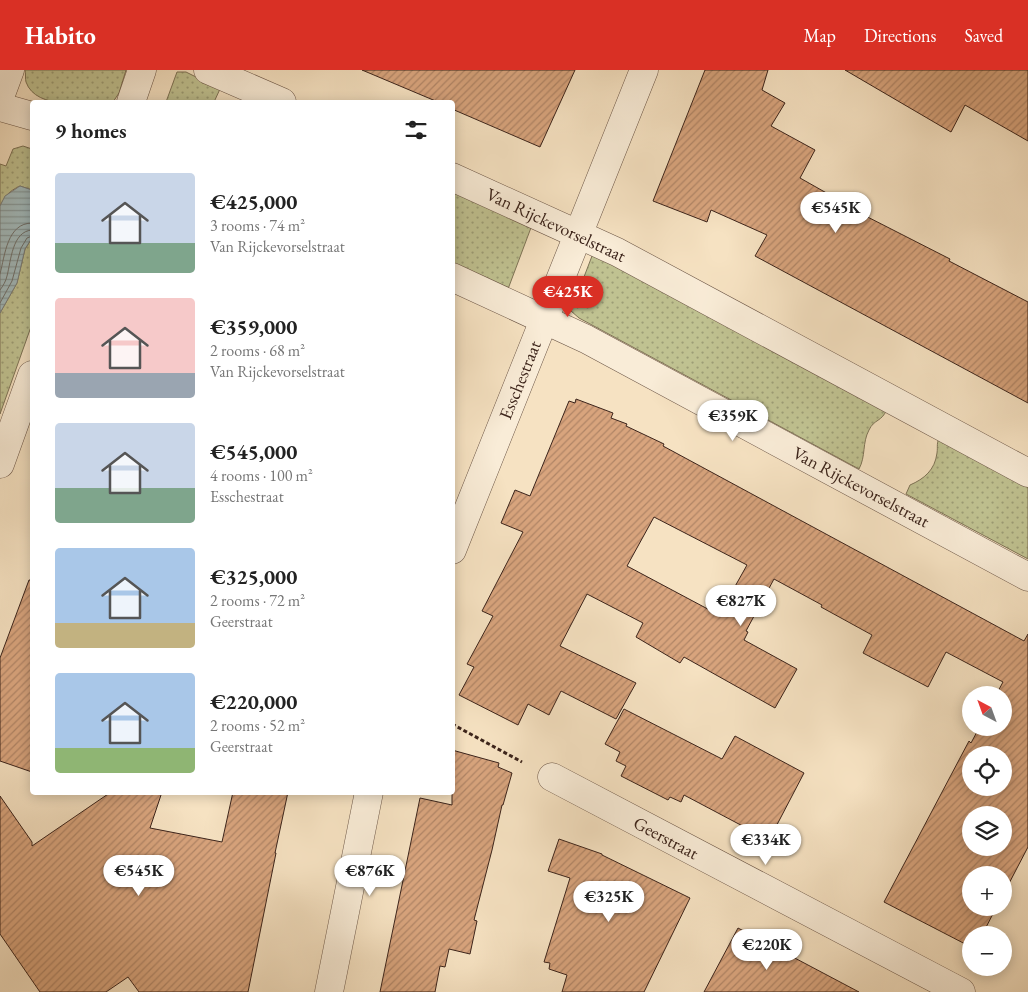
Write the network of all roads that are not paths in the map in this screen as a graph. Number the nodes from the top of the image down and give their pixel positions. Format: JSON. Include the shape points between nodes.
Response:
{"nodes":[{"id":1,"x":10,"y":70,"type":"edge"},
{"id":2,"x":142,"y":70,"type":"edge"},
{"id":3,"x":208,"y":70,"type":"edge"},
{"id":4,"x":644,"y":70,"type":"edge"},
{"id":5,"x":0,"y":97,"type":"edge"},
{"id":6,"x":132,"y":100,"type":"edge"},
{"id":7,"x":277,"y":100,"type":"edge"},
{"id":8,"x":0,"y":108,"type":"edge"},
{"id":9,"x":30,"y":116,"type":"edge"},
{"id":10,"x":455,"y":179,"type":"edge"},
{"id":11,"x":579,"y":234,"type":"junction"},
{"id":12,"x":455,"y":278,"type":"edge"},
{"id":13,"x":545,"y":320,"type":"junction"},
{"id":14,"x":30,"y":381,"type":"edge"},
{"id":15,"x":0,"y":464,"type":"edge"},
{"id":16,"x":1028,"y":473,"type":"edge"},
{"id":17,"x":455,"y":543,"type":"edge"},
{"id":18,"x":1028,"y":577,"type":"edge"},
{"id":19,"x":552,"y":777,"type":"road end"},
{"id":20,"x":368,"y":795,"type":"edge"},
{"id":21,"x":330,"y":992,"type":"edge"},
{"id":22,"x":961,"y":992,"type":"edge"}],
"edges":[{"from":1,"to":5,"type":"street"},
{"from":2,"to":6,"type":"street"},
{"from":3,"to":7,"type":"street"},
{"from":4,"to":11,"type":"street","name":"Esschestraat"},
{"from":8,"to":9,"type":"street"},
{"from":10,"to":11,"type":"street","name":"Van Rijckevorselstraat"},
{"from":11,"to":13,"type":"street","name":"Esschestraat"},
{"from":11,"to":16,"type":"street","name":"Van Rijckevorselstraat"},
{"from":12,"to":13,"type":"street","name":"Van Rijckevorselstraat"},
{"from":13,"to":17,"type":"street","name":"Esschestraat"},
{"from":13,"to":18,"type":"street","name":"Van Rijckevorselstraat"},
{"from":14,"to":15,"type":"street"},
{"from":19,"to":22,"type":"street","name":"Geerstraat"},
{"from":20,"to":21,"type":"street"}]}
